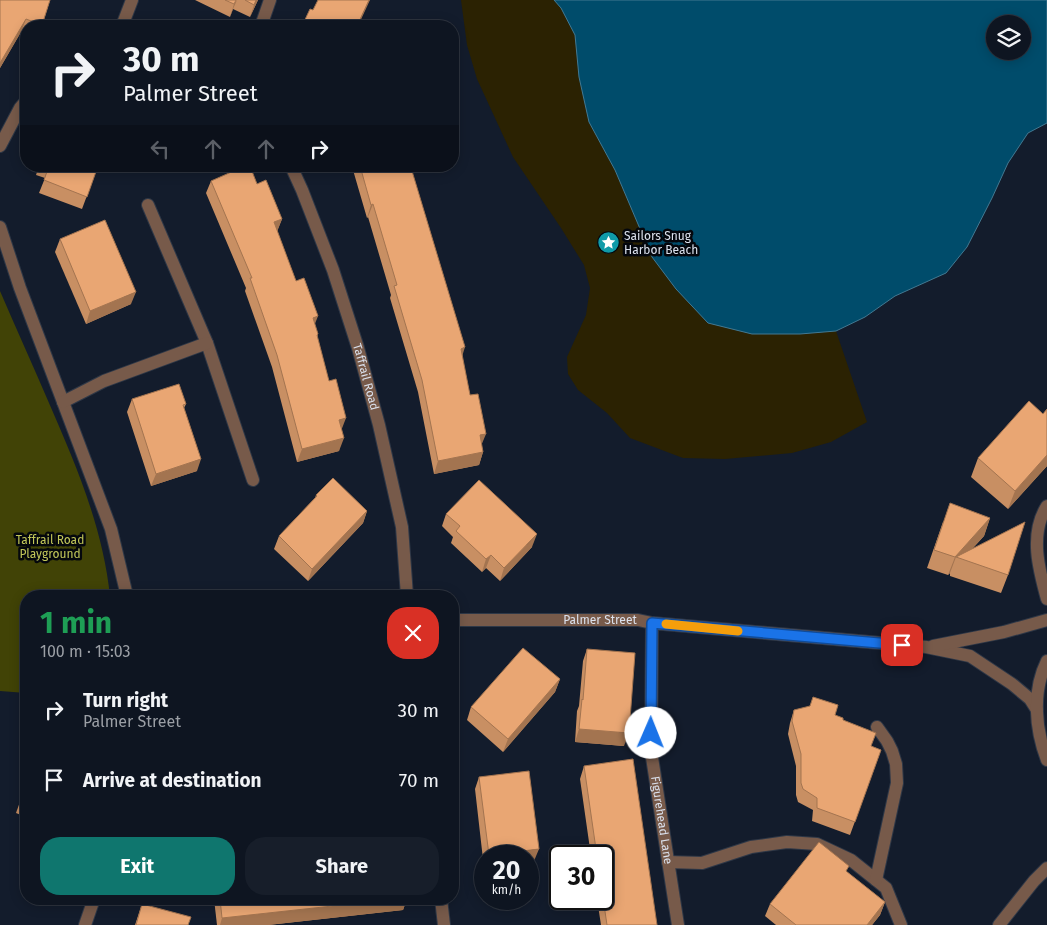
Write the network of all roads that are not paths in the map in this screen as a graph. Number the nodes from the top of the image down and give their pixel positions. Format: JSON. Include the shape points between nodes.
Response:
{"nodes":[{"id":1,"x":132,"y":0,"type":"edge"},
{"id":2,"x":270,"y":0,"type":"edge"},
{"id":3,"x":124,"y":20,"type":"edge"},
{"id":4,"x":263,"y":20,"type":"edge"},
{"id":5,"x":20,"y":108,"type":"edge"},
{"id":6,"x":0,"y":146,"type":"edge"},
{"id":7,"x":294,"y":172,"type":"edge"},
{"id":8,"x":148,"y":205,"type":"dead end"},
{"id":9,"x":0,"y":227,"type":"edge"},
{"id":10,"x":207,"y":343,"type":"junction"},
{"id":11,"x":63,"y":402,"type":"junction"},
{"id":12,"x":253,"y":480,"type":"dead end"},
{"id":13,"x":1047,"y":506,"type":"edge"},
{"id":14,"x":125,"y":590,"type":"edge"},
{"id":15,"x":407,"y":590,"type":"edge"},
{"id":16,"x":1047,"y":599,"type":"edge"},
{"id":17,"x":459,"y":620,"type":"edge"},
{"id":18,"x":1047,"y":620,"type":"edge"},
{"id":19,"x":652,"y":623,"type":"junction"},
{"id":20,"x":926,"y":647,"type":"junction"},
{"id":21,"x":1047,"y":661,"type":"edge"},
{"id":22,"x":1037,"y":710,"type":"junction"},
{"id":23,"x":877,"y":727,"type":"dead end"},
{"id":24,"x":1047,"y":760,"type":"edge"},
{"id":25,"x":668,"y":862,"type":"junction"},
{"id":26,"x":1047,"y":868,"type":"edge"},
{"id":27,"x":876,"y":880,"type":"junction"},
{"id":28,"x":92,"y":905,"type":"edge"},
{"id":29,"x":442,"y":905,"type":"edge"},
{"id":30,"x":85,"y":925,"type":"edge"},
{"id":31,"x":444,"y":925,"type":"edge"},
{"id":32,"x":678,"y":925,"type":"edge"},
{"id":33,"x":901,"y":925,"type":"edge"},
{"id":34,"x":999,"y":925,"type":"edge"}],
"edges":[{"from":1,"to":3,"type":"street"},
{"from":2,"to":4,"type":"street"},
{"from":5,"to":6,"type":"street"},
{"from":7,"to":15,"type":"street","name":"Taffrail Road","via":[[333,270],[379,425],[402,527]]},
{"from":8,"to":10,"type":"street"},
{"from":9,"to":11,"type":"street"},
{"from":10,"to":11,"type":"street","via":[[104,381]]},
{"from":10,"to":12,"type":"street"},
{"from":11,"to":14,"type":"street","via":[[111,529]]},
{"from":13,"to":16,"type":"street","via":[[1037,537],[1041,578]]},
{"from":17,"to":19,"type":"street","name":"Palmer Street","via":[[638,620]]},
{"from":18,"to":20,"type":"street","name":"Palmer Street"},
{"from":19,"to":20,"type":"street","name":"Palmer Street"},
{"from":19,"to":25,"type":"street","name":"Figurehead Lane","via":[[651,751]]},
{"from":20,"to":22,"type":"street","name":"Palmer Street","via":[[970,656],[1012,684],[1030,699]]},
{"from":21,"to":22,"type":"street","via":[[1042,671]]},
{"from":22,"to":24,"type":"street","via":[[1040,741]]},
{"from":23,"to":27,"type":"street","via":[[892,751],[897,783]]},
{"from":25,"to":27,"type":"street","via":[[702,863],[751,847],[787,842],[817,844],[852,860]]},
{"from":25,"to":32,"type":"street","name":"Figurehead Lane"},
{"from":26,"to":34,"type":"street"},
{"from":27,"to":33,"type":"street","via":[[886,888]]},
{"from":28,"to":30,"type":"street"},
{"from":29,"to":31,"type":"street"}]}
